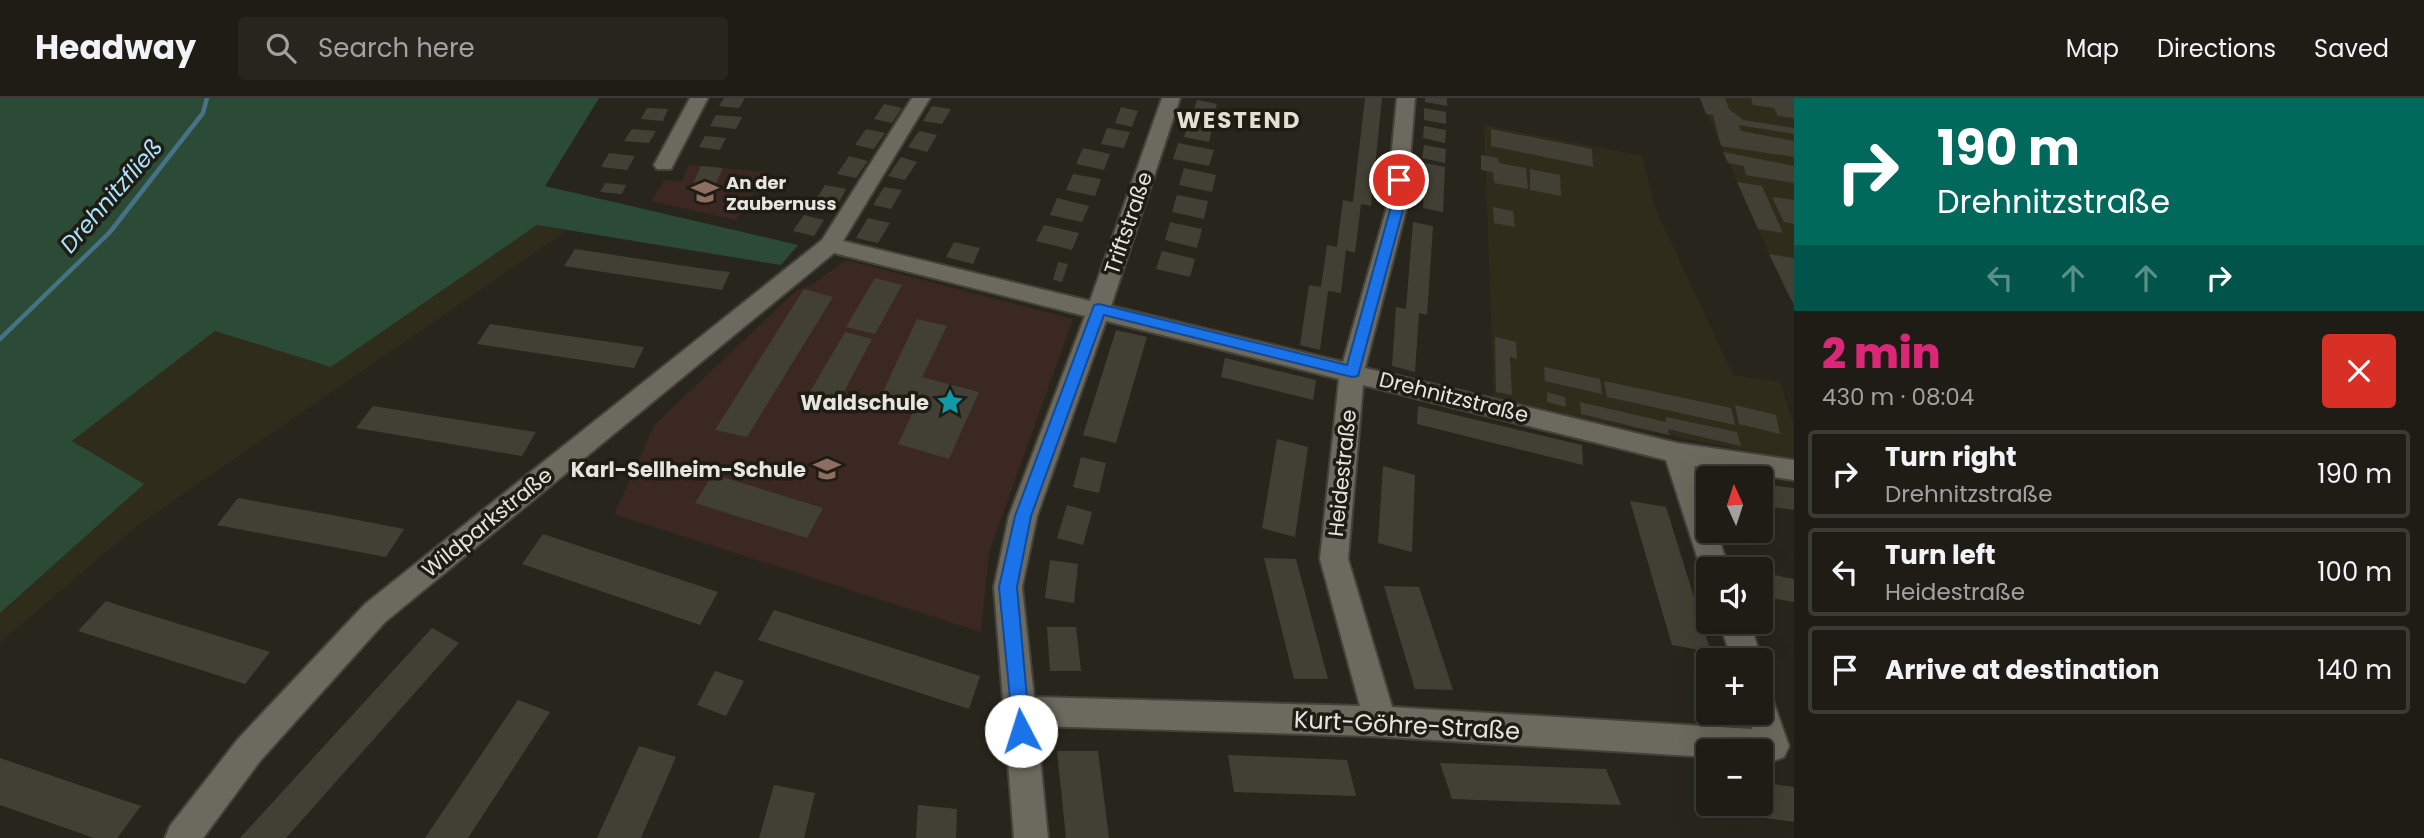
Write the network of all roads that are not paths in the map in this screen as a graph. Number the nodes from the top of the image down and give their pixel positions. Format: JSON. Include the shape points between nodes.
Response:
{"nodes":[{"id":1,"x":699,"y":98,"type":"edge"},
{"id":2,"x":921,"y":98,"type":"edge"},
{"id":3,"x":1171,"y":98,"type":"edge"},
{"id":4,"x":1406,"y":98,"type":"edge"},
{"id":5,"x":664,"y":165,"type":"dead end"},
{"id":6,"x":830,"y":245,"type":"junction"},
{"id":7,"x":1099,"y":309,"type":"junction"},
{"id":8,"x":1352,"y":372,"type":"junction"},
{"id":9,"x":1677,"y":453,"type":"junction"},
{"id":10,"x":1794,"y":470,"type":"edge"},
{"id":11,"x":1711,"y":557,"type":"edge"},
{"id":12,"x":1019,"y":711,"type":"junction"},
{"id":13,"x":1381,"y":723,"type":"junction"},
{"id":14,"x":1767,"y":725,"type":"edge"},
{"id":15,"x":183,"y":838,"type":"edge"},
{"id":16,"x":1031,"y":838,"type":"edge"}],
"edges":[{"from":1,"to":5,"type":"street"},
{"from":2,"to":6,"type":"street","name":"Wildparkstraße"},
{"from":3,"to":7,"type":"street","name":"Triftstraße"},
{"from":4,"to":8,"type":"street","name":"Heidestraße","via":[[1396,210]]},
{"from":6,"to":7,"type":"street","name":"Drehnitzstraße"},
{"from":6,"to":15,"type":"street","name":"Wildparkstraße","via":[[375,613],[250,750]]},
{"from":7,"to":8,"type":"street","name":"Drehnitzstraße"},
{"from":7,"to":12,"type":"street","name":"Triftstraße","via":[[1023,516],[1008,587]]},
{"from":8,"to":9,"type":"street","name":"Drehnitzstraße"},
{"from":8,"to":13,"type":"street","name":"Heidestraße","via":[[1334,559]]},
{"from":9,"to":10,"type":"street","name":"Drehnitzstraße"},
{"from":9,"to":11,"type":"street"},
{"from":12,"to":13,"type":"street","name":"Kurt-Göhre-Straße"},
{"from":12,"to":16,"type":"street","name":"Triftstraße"},
{"from":13,"to":14,"type":"street","name":"Kurt-Göhre-Straße","via":[[1773,746]]}]}
